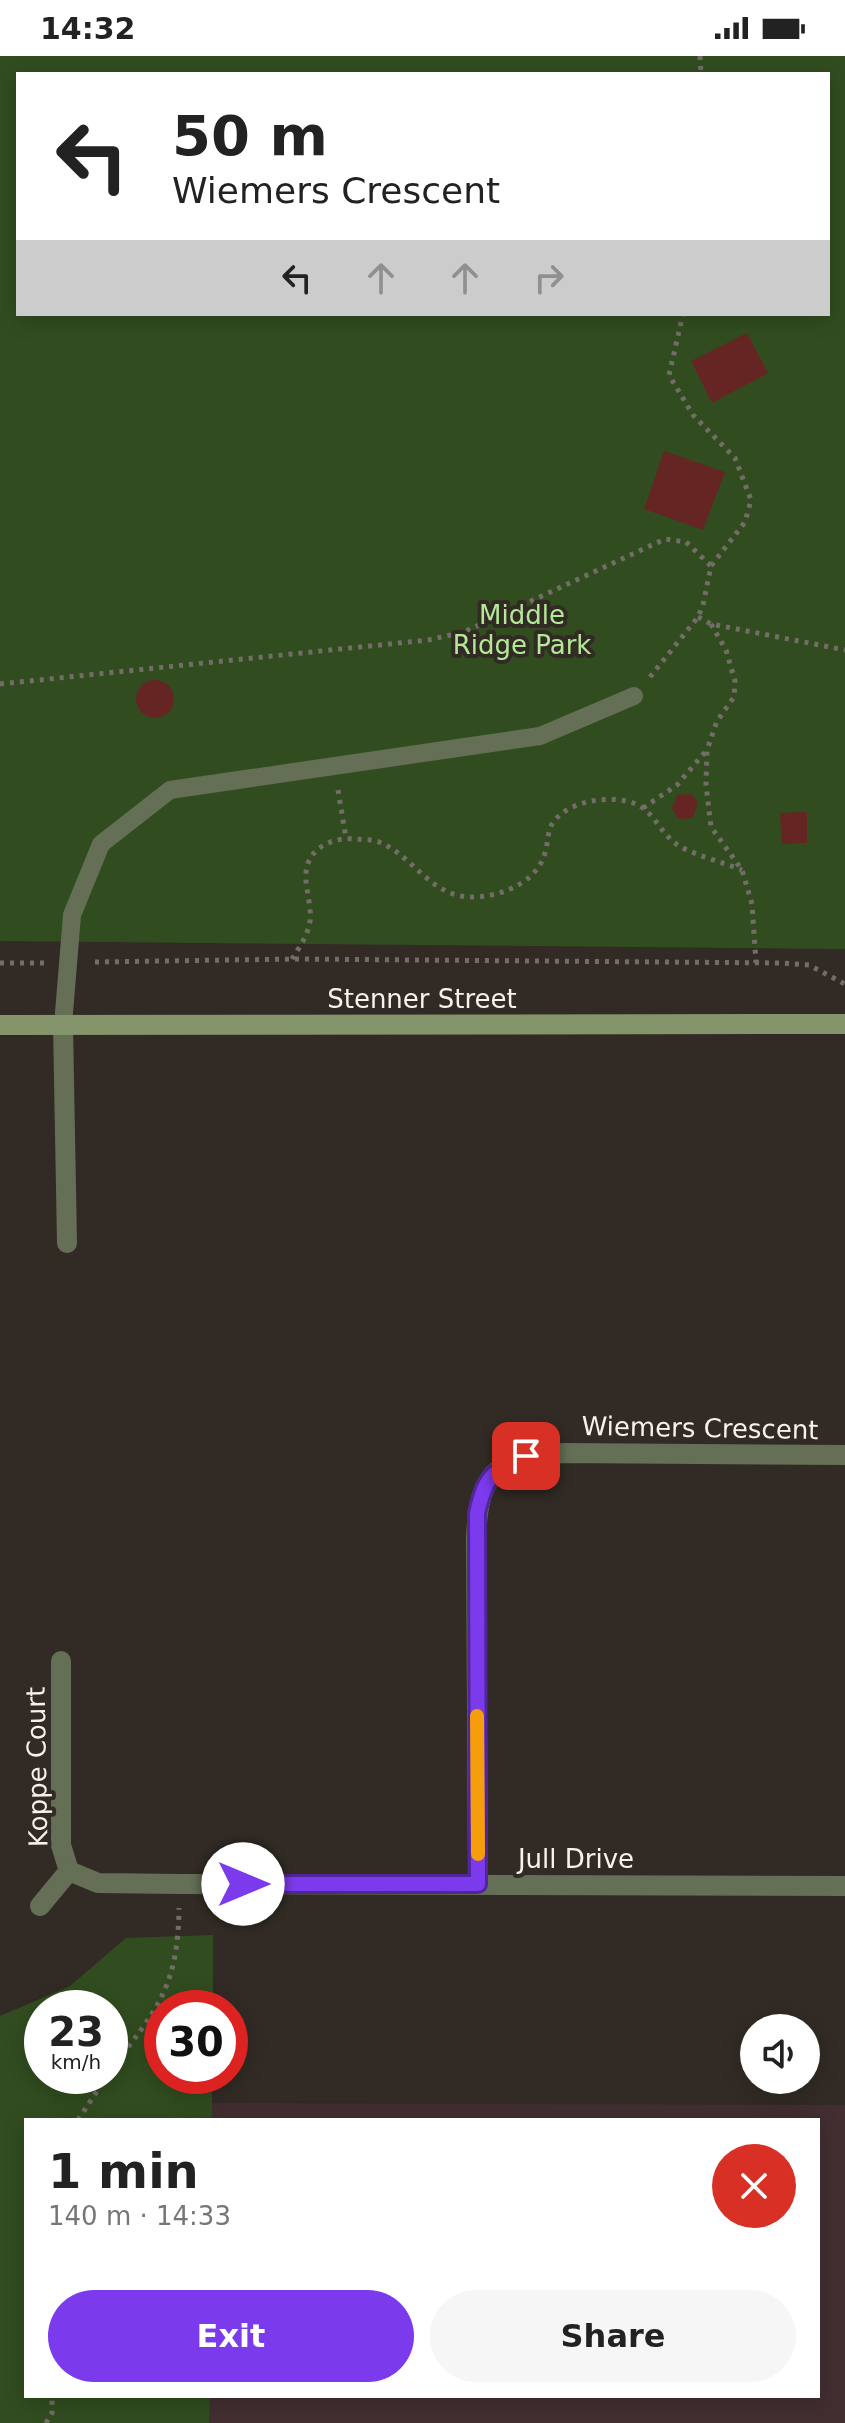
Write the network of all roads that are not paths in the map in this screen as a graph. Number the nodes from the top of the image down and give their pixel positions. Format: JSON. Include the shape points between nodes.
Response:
{"nodes":[{"id":1,"x":634,"y":696,"type":"road end"},
{"id":2,"x":845,"y":1024,"type":"edge"},
{"id":3,"x":0,"y":1025,"type":"edge"},
{"id":4,"x":63,"y":1025,"type":"junction"},
{"id":5,"x":67,"y":1243,"type":"dead end"},
{"id":6,"x":845,"y":1455,"type":"edge"},
{"id":7,"x":61,"y":1661,"type":"dead end"},
{"id":8,"x":69,"y":1871,"type":"junction"},
{"id":9,"x":478,"y":1884,"type":"junction"},
{"id":10,"x":845,"y":1886,"type":"edge"},
{"id":11,"x":40,"y":1906,"type":"dead end"}],
"edges":[{"from":1,"to":4,"type":"lane","via":[[540,736],[170,790],[101,844],[72,915]]},
{"from":2,"to":4,"type":"main road","name":"Stenner Street"},
{"from":3,"to":4,"type":"main road","name":"Stenner Street"},
{"from":4,"to":5,"type":"street"},
{"from":6,"to":9,"type":"street","name":"Wiemers Crescent","via":[[526,1456],[498,1470],[483,1487],[476,1540]]},
{"from":7,"to":8,"type":"street","name":"Koppe Court","via":[[61,1845]]},
{"from":8,"to":9,"type":"street","name":"Jull Drive","via":[[98,1883]]},
{"from":8,"to":11,"type":"street"},
{"from":9,"to":10,"type":"street","name":"Jull Drive"}]}
